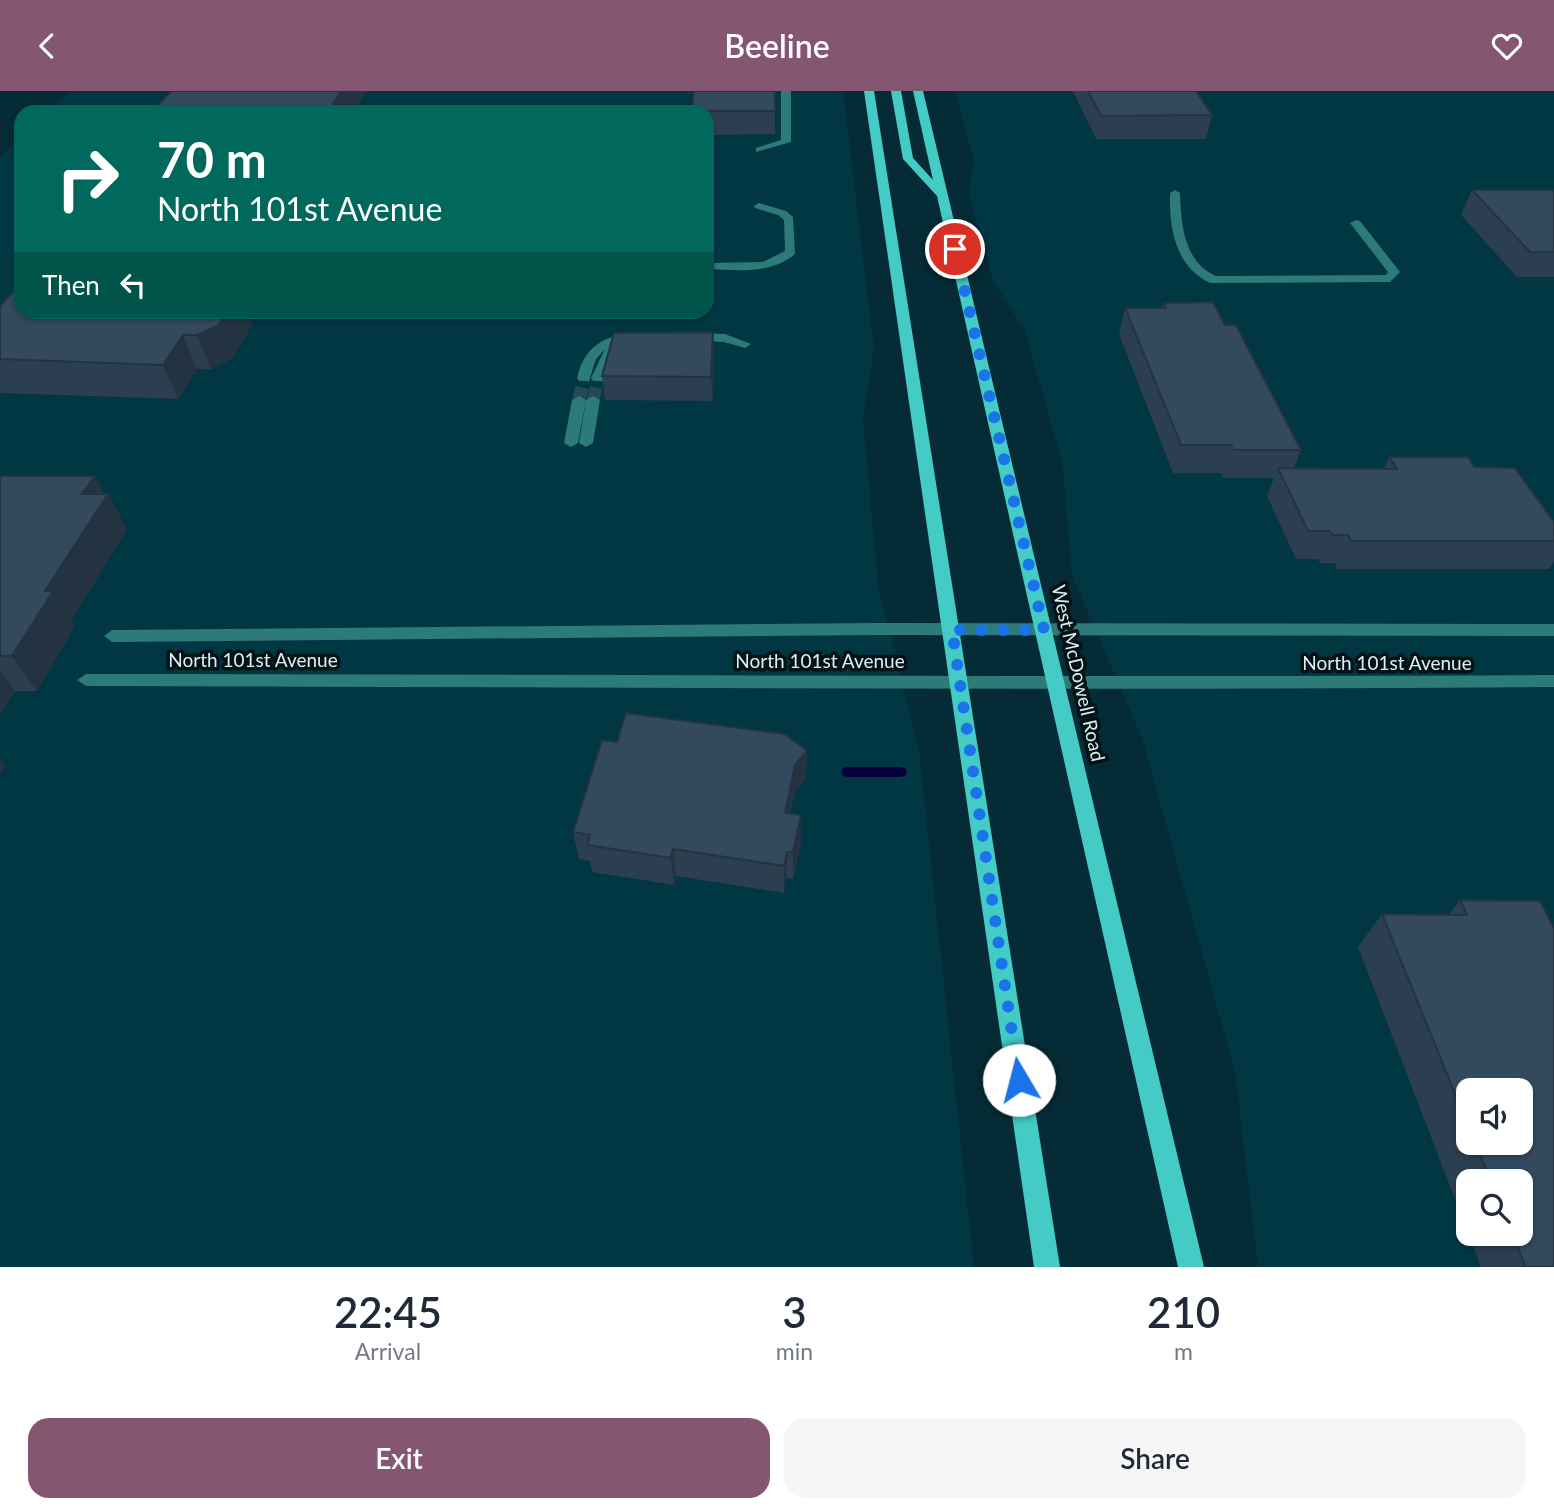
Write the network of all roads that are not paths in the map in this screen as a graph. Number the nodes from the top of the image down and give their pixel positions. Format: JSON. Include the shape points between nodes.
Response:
{"nodes":[{"id":1,"x":786,"y":91,"type":"edge"},
{"id":2,"x":869,"y":91,"type":"edge"},
{"id":3,"x":895,"y":91,"type":"edge"},
{"id":4,"x":918,"y":91,"type":"edge"},
{"id":5,"x":760,"y":150,"type":"dead end"},
{"id":6,"x":1175,"y":193,"type":"dead end"},
{"id":7,"x":942,"y":195,"type":"junction"},
{"id":8,"x":759,"y":206,"type":"dead end"},
{"id":9,"x":1356,"y":223,"type":"dead end"},
{"id":10,"x":714,"y":266,"type":"edge"},
{"id":11,"x":674,"y":341,"type":"edge"},
{"id":12,"x":745,"y":347,"type":"dead end"},
{"id":13,"x":584,"y":378,"type":"tunnel mouth"},
{"id":14,"x":598,"y":378,"type":"tunnel mouth"},
{"id":15,"x":586,"y":400,"type":"tunnel mouth"},
{"id":16,"x":578,"y":443,"type":"dead end"},
{"id":17,"x":952,"y":630,"type":"junction"},
{"id":18,"x":1044,"y":630,"type":"junction"},
{"id":19,"x":1554,"y":630,"type":"edge"},
{"id":20,"x":112,"y":636,"type":"dead end"},
{"id":21,"x":86,"y":680,"type":"dead end"},
{"id":22,"x":960,"y":681,"type":"junction"},
{"id":23,"x":1554,"y":681,"type":"edge"},
{"id":24,"x":1057,"y":683,"type":"junction"},
{"id":25,"x":1047,"y":1267,"type":"edge"},
{"id":26,"x":1191,"y":1267,"type":"edge"}],
"edges":[{"from":1,"to":5,"type":"lane","via":[[786,142]]},
{"from":2,"to":17,"type":"main road"},
{"from":3,"to":7,"type":"main road","via":[[908,159]]},
{"from":4,"to":7,"type":"main road","name":"West McDowell Road"},
{"from":6,"to":9,"type":"lane","via":[[1177,235],[1196,271],[1214,280],[1390,278],[1394,272]]},
{"from":7,"to":18,"type":"main road","name":"West McDowell Road"},
{"from":8,"to":10,"type":"lane","via":[[789,219],[791,252],[784,260],[769,263]]},
{"from":11,"to":12,"type":"lane"},
{"from":13,"to":14,"type":"lane","via":[[599,344],[614,338],[648,341],[610,351]]},
{"from":15,"to":16,"type":"lane"},
{"from":17,"to":18,"type":"lane","name":"North 101st Avenue"},
{"from":17,"to":20,"type":"lane","name":"North 101st Avenue"},
{"from":17,"to":22,"type":"main road"},
{"from":18,"to":19,"type":"lane","name":"North 101st Avenue"},
{"from":18,"to":24,"type":"main road","name":"West McDowell Road"},
{"from":21,"to":22,"type":"lane","name":"North 101st Avenue"},
{"from":22,"to":24,"type":"lane","name":"North 101st Avenue"},
{"from":22,"to":25,"type":"main road"},
{"from":23,"to":24,"type":"lane","name":"North 101st Avenue"},
{"from":24,"to":26,"type":"main road","name":"West McDowell Road"}]}
